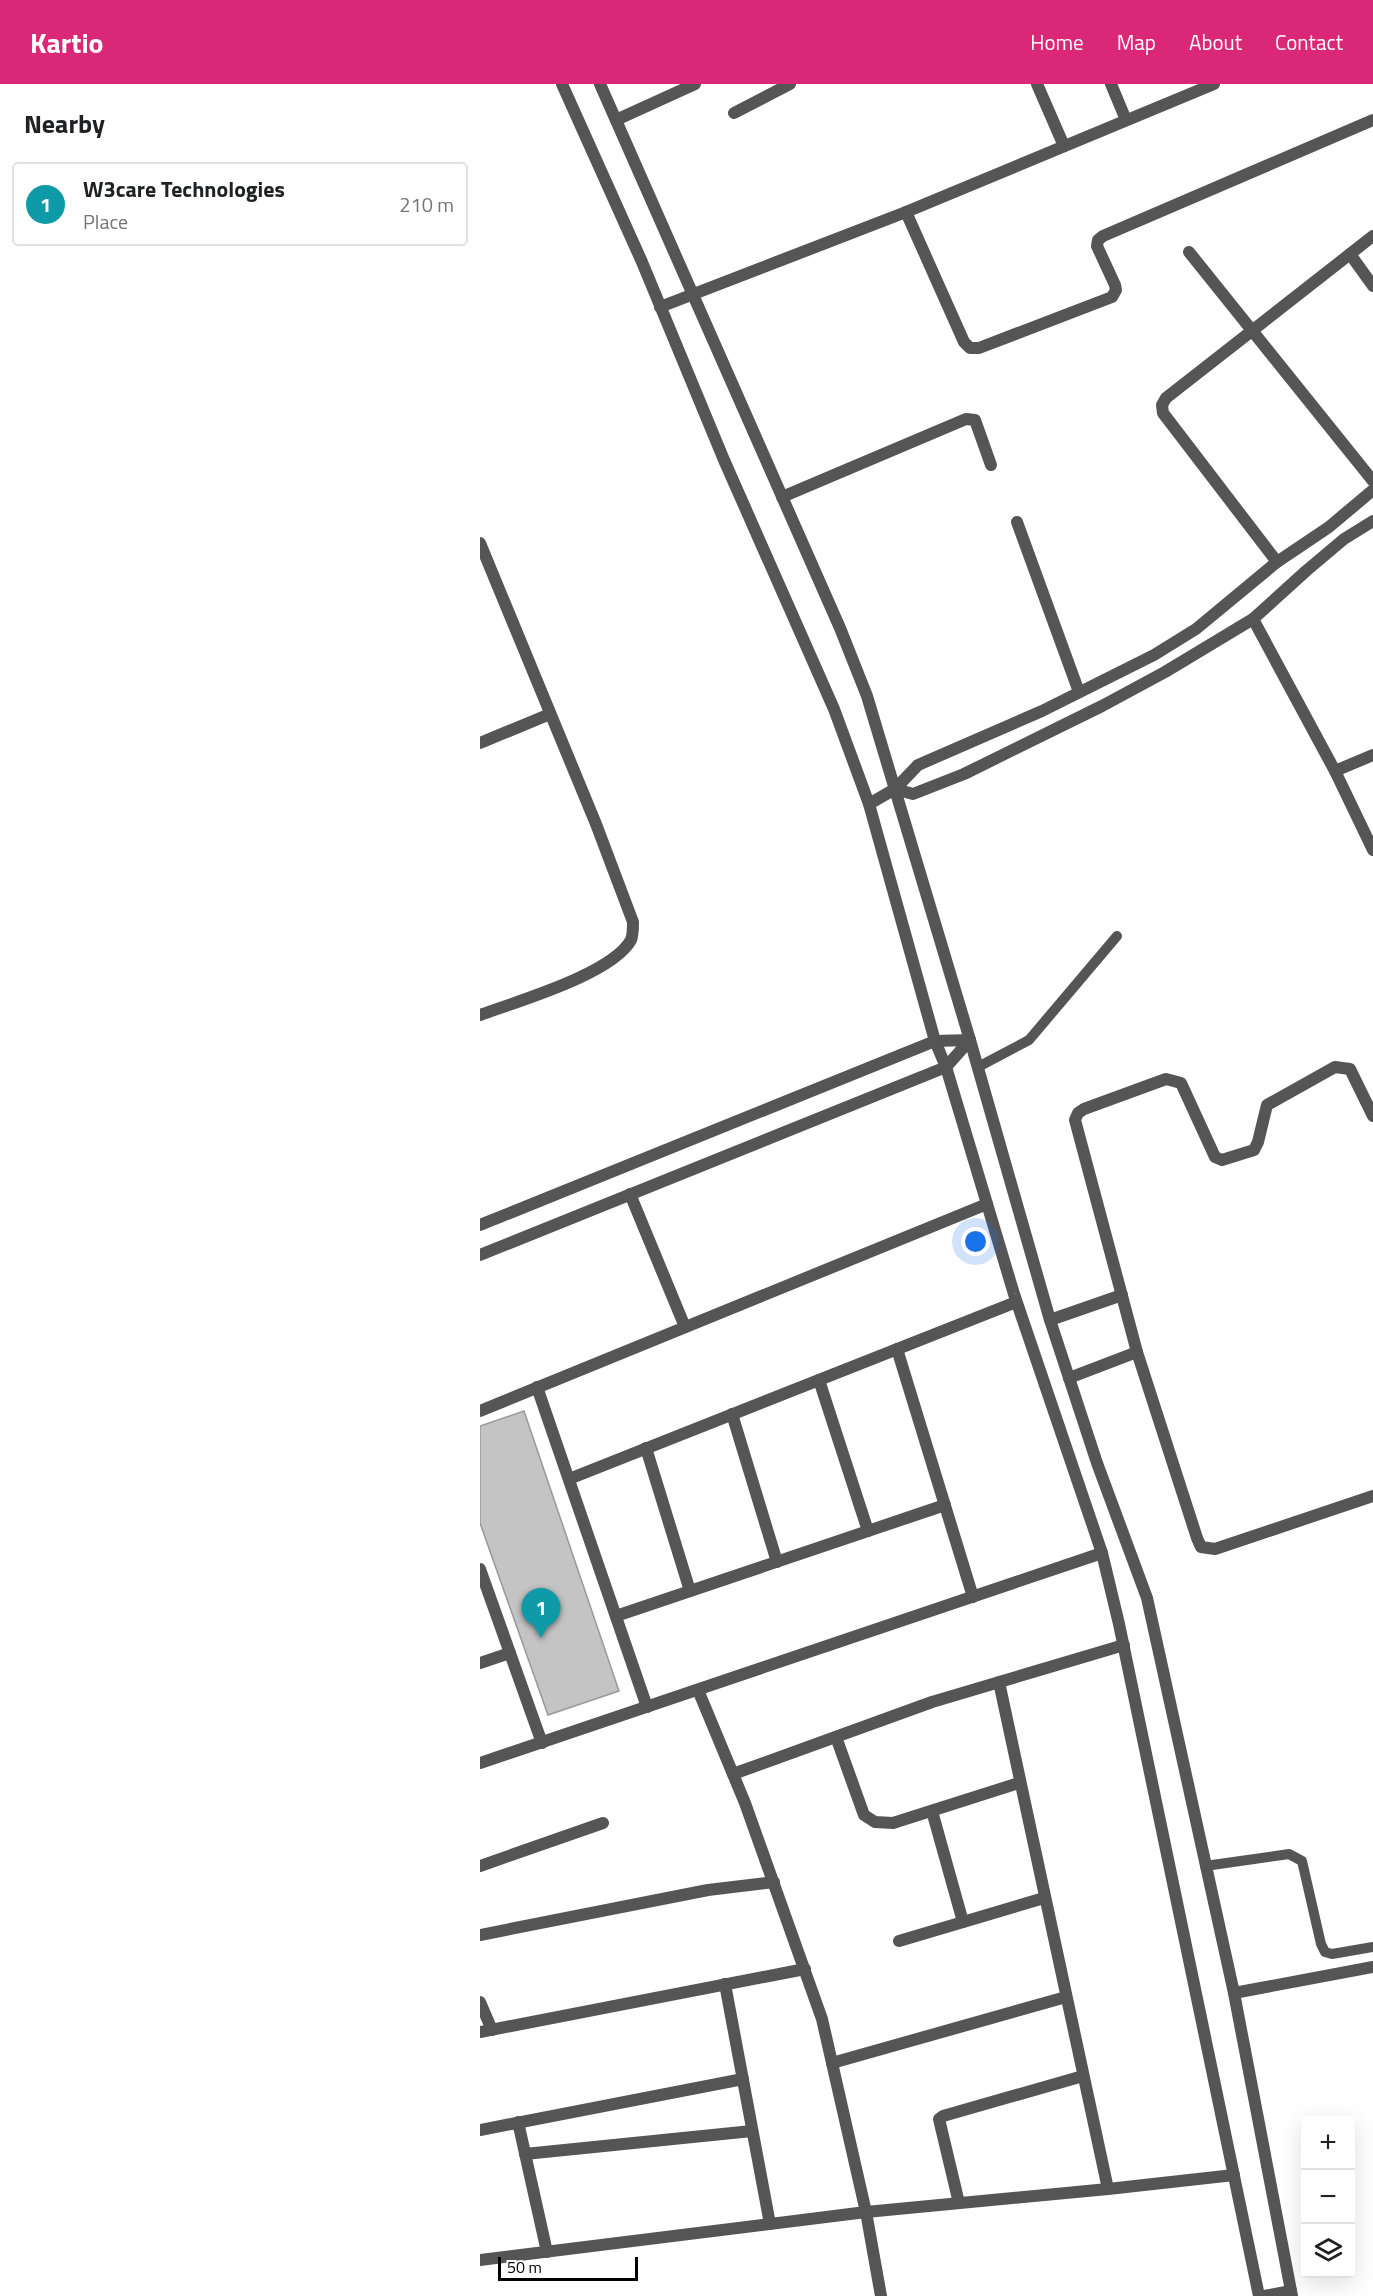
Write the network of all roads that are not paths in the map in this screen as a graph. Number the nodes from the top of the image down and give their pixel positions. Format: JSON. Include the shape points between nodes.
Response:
{"nodes":[{"id":1,"x":562,"y":84,"type":"edge"},
{"id":2,"x":600,"y":84,"type":"edge"},
{"id":3,"x":695,"y":84,"type":"edge"},
{"id":4,"x":790,"y":84,"type":"edge"},
{"id":5,"x":1037,"y":84,"type":"edge"},
{"id":6,"x":1111,"y":84,"type":"edge"},
{"id":7,"x":1214,"y":84,"type":"edge"},
{"id":8,"x":734,"y":113,"type":"dead end"},
{"id":9,"x":616,"y":120,"type":"junction"},
{"id":10,"x":1126,"y":120,"type":"junction"},
{"id":11,"x":1373,"y":120,"type":"edge"},
{"id":12,"x":1064,"y":146,"type":"junction"},
{"id":13,"x":906,"y":212,"type":"junction"},
{"id":14,"x":1373,"y":236,"type":"edge"},
{"id":15,"x":1190,"y":252,"type":"dead end"},
{"id":16,"x":1350,"y":254,"type":"junction"},
{"id":17,"x":1373,"y":286,"type":"edge"},
{"id":18,"x":692,"y":295,"type":"junction"},
{"id":19,"x":660,"y":307,"type":"junction"},
{"id":20,"x":1252,"y":330,"type":"junction"},
{"id":21,"x":992,"y":465,"type":"dead end"},
{"id":22,"x":1373,"y":481,"type":"edge"},
{"id":23,"x":1373,"y":490,"type":"edge"},
{"id":24,"x":782,"y":497,"type":"junction"},
{"id":25,"x":1373,"y":521,"type":"edge"},
{"id":26,"x":1017,"y":522,"type":"dead end"},
{"id":27,"x":480,"y":543,"type":"edge"},
{"id":28,"x":1277,"y":562,"type":"junction"},
{"id":29,"x":1253,"y":619,"type":"junction"},
{"id":30,"x":1079,"y":692,"type":"junction"},
{"id":31,"x":550,"y":714,"type":"junction"},
{"id":32,"x":480,"y":743,"type":"edge"},
{"id":33,"x":1373,"y":754,"type":"edge"},
{"id":34,"x":1335,"y":771,"type":"junction"},
{"id":35,"x":895,"y":789,"type":"junction"},
{"id":36,"x":869,"y":804,"type":"junction"},
{"id":37,"x":1373,"y":850,"type":"edge"},
{"id":38,"x":1117,"y":936,"type":"dead end"},
{"id":39,"x":480,"y":1015,"type":"edge"},
{"id":40,"x":970,"y":1040,"type":"junction"},
{"id":41,"x":935,"y":1041,"type":"junction"},
{"id":42,"x":946,"y":1067,"type":"junction"},
{"id":43,"x":978,"y":1067,"type":"junction"},
{"id":44,"x":1373,"y":1116,"type":"edge"},
{"id":45,"x":630,"y":1194,"type":"junction"},
{"id":46,"x":987,"y":1204,"type":"junction"},
{"id":47,"x":480,"y":1225,"type":"edge"},
{"id":48,"x":480,"y":1255,"type":"edge"},
{"id":49,"x":1122,"y":1295,"type":"junction"},
{"id":50,"x":1016,"y":1302,"type":"junction"},
{"id":51,"x":1050,"y":1320,"type":"junction"},
{"id":52,"x":684,"y":1327,"type":"junction"},
{"id":53,"x":897,"y":1349,"type":"junction"},
{"id":54,"x":1137,"y":1352,"type":"junction"},
{"id":55,"x":1069,"y":1378,"type":"junction"},
{"id":56,"x":819,"y":1380,"type":"junction"},
{"id":57,"x":537,"y":1387,"type":"junction"},
{"id":58,"x":480,"y":1411,"type":"edge"},
{"id":59,"x":732,"y":1414,"type":"junction"},
{"id":60,"x":646,"y":1448,"type":"junction"},
{"id":61,"x":569,"y":1479,"type":"junction"},
{"id":62,"x":1373,"y":1496,"type":"edge"},
{"id":63,"x":945,"y":1505,"type":"junction"},
{"id":64,"x":868,"y":1531,"type":"junction"},
{"id":65,"x":1102,"y":1553,"type":"junction"},
{"id":66,"x":777,"y":1562,"type":"junction"},
{"id":67,"x":480,"y":1569,"type":"edge"},
{"id":68,"x":690,"y":1591,"type":"junction"},
{"id":69,"x":973,"y":1597,"type":"junction"},
{"id":70,"x":616,"y":1616,"type":"junction"},
{"id":71,"x":1124,"y":1646,"type":"junction"},
{"id":72,"x":510,"y":1653,"type":"junction"},
{"id":73,"x":480,"y":1663,"type":"edge"},
{"id":74,"x":999,"y":1682,"type":"junction"},
{"id":75,"x":698,"y":1689,"type":"junction"},
{"id":76,"x":647,"y":1707,"type":"junction"},
{"id":77,"x":836,"y":1737,"type":"junction"},
{"id":78,"x":542,"y":1743,"type":"junction"},
{"id":79,"x":480,"y":1763,"type":"edge"},
{"id":80,"x":733,"y":1774,"type":"junction"},
{"id":81,"x":1019,"y":1783,"type":"junction"},
{"id":82,"x":932,"y":1811,"type":"junction"},
{"id":83,"x":603,"y":1823,"type":"dead end"},
{"id":84,"x":480,"y":1866,"type":"edge"},
{"id":85,"x":1206,"y":1866,"type":"junction"},
{"id":86,"x":774,"y":1882,"type":"junction"},
{"id":87,"x":1044,"y":1898,"type":"junction"},
{"id":88,"x":963,"y":1922,"type":"junction"},
{"id":89,"x":480,"y":1935,"type":"edge"},
{"id":90,"x":899,"y":1941,"type":"dead end"},
{"id":91,"x":1373,"y":1947,"type":"edge"},
{"id":92,"x":1373,"y":1967,"type":"edge"},
{"id":93,"x":805,"y":1969,"type":"junction"},
{"id":94,"x":725,"y":1984,"type":"junction"},
{"id":95,"x":1234,"y":1993,"type":"junction"},
{"id":96,"x":1066,"y":1997,"type":"junction"},
{"id":97,"x":480,"y":2002,"type":"edge"},
{"id":98,"x":486,"y":2031,"type":"edge"},
{"id":99,"x":832,"y":2063,"type":"junction"},
{"id":100,"x":1083,"y":2076,"type":"junction"},
{"id":101,"x":743,"y":2079,"type":"junction"},
{"id":102,"x":518,"y":2122,"type":"junction"},
{"id":103,"x":480,"y":2130,"type":"edge"},
{"id":104,"x":752,"y":2131,"type":"junction"},
{"id":105,"x":525,"y":2154,"type":"junction"},
{"id":106,"x":1234,"y":2175,"type":"junction"},
{"id":107,"x":1108,"y":2189,"type":"junction"},
{"id":108,"x":959,"y":2203,"type":"junction"},
{"id":109,"x":866,"y":2212,"type":"junction"},
{"id":110,"x":770,"y":2224,"type":"junction"},
{"id":111,"x":547,"y":2252,"type":"junction"},
{"id":112,"x":480,"y":2260,"type":"edge"},
{"id":113,"x":1292,"y":2294,"type":"edge"},
{"id":114,"x":881,"y":2296,"type":"edge"},
{"id":115,"x":1259,"y":2296,"type":"edge"},
{"id":116,"x":1264,"y":2296,"type":"edge"}],
"edges":[{"from":1,"to":19,"type":"street"},
{"from":2,"to":9,"type":"street"},
{"from":3,"to":9,"type":"street"},
{"from":4,"to":8,"type":"street"},
{"from":5,"to":12,"type":"street"},
{"from":6,"to":10,"type":"street"},
{"from":7,"to":10,"type":"street"},
{"from":9,"to":18,"type":"street"},
{"from":10,"to":12,"type":"street"},
{"from":11,"to":13,"type":"street","via":[[1103,236],[1097,246],[1115,285],[1112,297],[979,348],[970,348],[963,342]]},
{"from":12,"to":13,"type":"street"},
{"from":13,"to":18,"type":"street"},
{"from":14,"to":16,"type":"street"},
{"from":15,"to":20,"type":"street"},
{"from":16,"to":17,"type":"street"},
{"from":16,"to":20,"type":"street"},
{"from":18,"to":19,"type":"street"},
{"from":18,"to":24,"type":"street"},
{"from":19,"to":36,"type":"street","via":[[834,709]]},
{"from":20,"to":22,"type":"street"},
{"from":20,"to":28,"type":"street","via":[[1162,405],[1163,413]]},
{"from":21,"to":24,"type":"street","via":[[975,420],[966,419]]},
{"from":23,"to":28,"type":"street","via":[[1329,527]]},
{"from":24,"to":35,"type":"street","via":[[867,696]]},
{"from":25,"to":29,"type":"street","via":[[1344,539]]},
{"from":26,"to":30,"type":"street"},
{"from":27,"to":31,"type":"street"},
{"from":28,"to":30,"type":"street","via":[[1196,629]]},
{"from":29,"to":34,"type":"street"},
{"from":29,"to":35,"type":"street","via":[[1126,693],[964,774],[913,794]]},
{"from":30,"to":35,"type":"street","via":[[918,765]]},
{"from":31,"to":32,"type":"street"},
{"from":31,"to":39,"type":"street","via":[[633,922],[632,938],[618,955],[590,973]]},
{"from":33,"to":34,"type":"street"},
{"from":34,"to":37,"type":"street"},
{"from":35,"to":36,"type":"street"},
{"from":35,"to":40,"type":"street"},
{"from":36,"to":41,"type":"street"},
{"from":38,"to":43,"type":"lane","via":[[1029,1041]]},
{"from":40,"to":41,"type":"street"},
{"from":40,"to":42,"type":"street"},
{"from":40,"to":43,"type":"street"},
{"from":41,"to":42,"type":"street"},
{"from":41,"to":47,"type":"street"},
{"from":42,"to":45,"type":"street"},
{"from":42,"to":46,"type":"street"},
{"from":43,"to":51,"type":"street"},
{"from":44,"to":49,"type":"street","via":[[1350,1070],[1342,1067],[1335,1067],[1267,1105],[1254,1150],[1222,1160],[1215,1157],[1181,1083],[1174,1080],[1166,1079],[1078,1113],[1075,1120]]},
{"from":45,"to":48,"type":"street"},
{"from":45,"to":52,"type":"street"},
{"from":46,"to":50,"type":"street"},
{"from":46,"to":52,"type":"street"},
{"from":49,"to":51,"type":"street"},
{"from":49,"to":54,"type":"street"},
{"from":50,"to":53,"type":"street"},
{"from":50,"to":65,"type":"street"},
{"from":51,"to":55,"type":"street"},
{"from":52,"to":57,"type":"street"},
{"from":53,"to":56,"type":"street"},
{"from":53,"to":63,"type":"street"},
{"from":54,"to":55,"type":"street"},
{"from":54,"to":62,"type":"street","via":[[1201,1546],[1215,1549]]},
{"from":55,"to":85,"type":"street","via":[[1147,1598]]},
{"from":56,"to":59,"type":"street"},
{"from":56,"to":64,"type":"street"},
{"from":57,"to":58,"type":"street"},
{"from":57,"to":61,"type":"street"},
{"from":59,"to":60,"type":"street"},
{"from":59,"to":66,"type":"street"},
{"from":60,"to":61,"type":"street"},
{"from":60,"to":68,"type":"street"},
{"from":61,"to":70,"type":"street"},
{"from":63,"to":64,"type":"street"},
{"from":63,"to":69,"type":"street"},
{"from":64,"to":66,"type":"street"},
{"from":65,"to":69,"type":"street"},
{"from":65,"to":71,"type":"street"},
{"from":66,"to":68,"type":"street"},
{"from":67,"to":72,"type":"street"},
{"from":68,"to":70,"type":"street"},
{"from":69,"to":75,"type":"street"},
{"from":70,"to":76,"type":"street"},
{"from":71,"to":74,"type":"street"},
{"from":71,"to":106,"type":"street"},
{"from":72,"to":73,"type":"street"},
{"from":72,"to":78,"type":"street"},
{"from":74,"to":77,"type":"street"},
{"from":74,"to":81,"type":"street"},
{"from":75,"to":76,"type":"street"},
{"from":75,"to":80,"type":"street"},
{"from":76,"to":78,"type":"street"},
{"from":77,"to":80,"type":"street"},
{"from":77,"to":82,"type":"street","via":[[864,1815],[875,1822],[893,1823]]},
{"from":78,"to":79,"type":"street"},
{"from":80,"to":86,"type":"street"},
{"from":81,"to":82,"type":"street"},
{"from":81,"to":87,"type":"street"},
{"from":82,"to":88,"type":"street"},
{"from":83,"to":84,"type":"street"},
{"from":85,"to":91,"type":"lane","via":[[1289,1854],[1296,1857],[1302,1862],[1325,1952]]},
{"from":85,"to":95,"type":"street"},
{"from":86,"to":89,"type":"street","via":[[708,1890]]},
{"from":86,"to":93,"type":"street"},
{"from":87,"to":88,"type":"street"},
{"from":87,"to":96,"type":"street"},
{"from":88,"to":90,"type":"street"},
{"from":92,"to":95,"type":"street"},
{"from":93,"to":94,"type":"street"},
{"from":93,"to":99,"type":"street"},
{"from":94,"to":98,"type":"street"},
{"from":94,"to":101,"type":"street"},
{"from":95,"to":113,"type":"street"},
{"from":96,"to":99,"type":"street"},
{"from":96,"to":100,"type":"street"},
{"from":97,"to":98,"type":"street"},
{"from":99,"to":109,"type":"street"},
{"from":100,"to":107,"type":"street"},
{"from":100,"to":108,"type":"street","via":[[939,2119]]},
{"from":101,"to":102,"type":"street"},
{"from":101,"to":104,"type":"street"},
{"from":102,"to":103,"type":"street"},
{"from":102,"to":105,"type":"street"},
{"from":104,"to":105,"type":"street"},
{"from":104,"to":110,"type":"street"},
{"from":105,"to":111,"type":"street"},
{"from":106,"to":107,"type":"street"},
{"from":106,"to":115,"type":"street"},
{"from":107,"to":108,"type":"street"},
{"from":108,"to":109,"type":"street"},
{"from":109,"to":110,"type":"street"},
{"from":109,"to":114,"type":"street"},
{"from":110,"to":111,"type":"street"},
{"from":111,"to":112,"type":"street"},
{"from":113,"to":116,"type":"street"}]}
